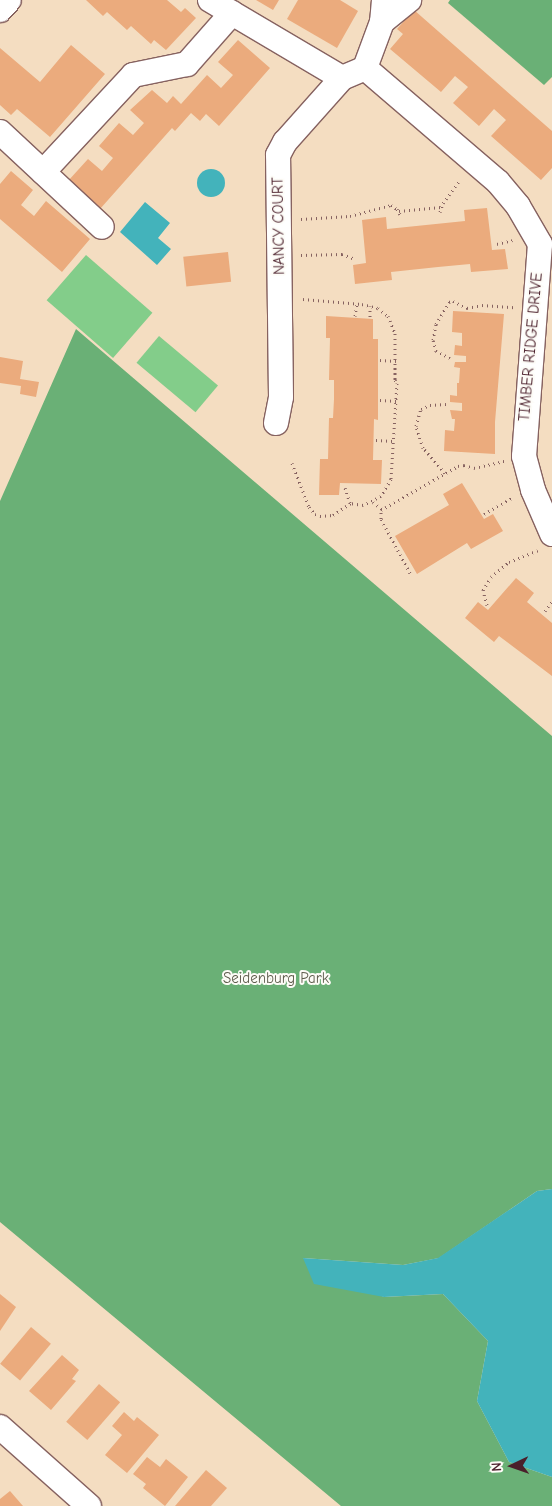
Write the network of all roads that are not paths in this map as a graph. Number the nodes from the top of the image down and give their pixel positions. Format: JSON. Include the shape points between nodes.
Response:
{"nodes":[{"id":1,"x":9,"y":0,"type":"edge"},
{"id":2,"x":210,"y":0,"type":"edge"},
{"id":3,"x":410,"y":0,"type":"edge"},
{"id":4,"x":0,"y":10,"type":"edge"},
{"id":5,"x":383,"y":11,"type":"edge"},
{"id":6,"x":232,"y":13,"type":"junction"},
{"id":7,"x":365,"y":68,"type":"junction"},
{"id":8,"x":342,"y":78,"type":"junction"},
{"id":9,"x":0,"y":132,"type":"edge"},
{"id":10,"x":43,"y":172,"type":"junction"},
{"id":11,"x":102,"y":227,"type":"dead end"},
{"id":12,"x":546,"y":237,"type":"edge"},
{"id":13,"x":542,"y":335,"type":"edge"},
{"id":14,"x":276,"y":423,"type":"dead end"},
{"id":15,"x":549,"y":522,"type":"edge"},
{"id":16,"x":5,"y":1440,"type":"edge"},
{"id":17,"x":89,"y":1506,"type":"edge"}],
"edges":[{"from":1,"to":4,"type":"street"},
{"from":2,"to":6,"type":"street"},
{"from":3,"to":5,"type":"street"},
{"from":5,"to":7,"type":"street"},
{"from":6,"to":8,"type":"street"},
{"from":6,"to":10,"type":"street","via":[[187,64],[133,75]]},
{"from":7,"to":8,"type":"street","name":"NANCY COURT"},
{"from":7,"to":12,"type":"street","name":"TIMBER RIDGE DRIVE","via":[[498,182]]},
{"from":8,"to":14,"type":"street","name":"NANCY COURT","via":[[285,142],[278,155],[281,397]]},
{"from":9,"to":10,"type":"street"},
{"from":10,"to":11,"type":"street"},
{"from":12,"to":13,"type":"street","name":"TIMBER RIDGE DRIVE"},
{"from":13,"to":15,"type":"street","name":"TIMBER RIDGE DRIVE","via":[[524,439],[524,461]]},
{"from":16,"to":17,"type":"street"}]}
